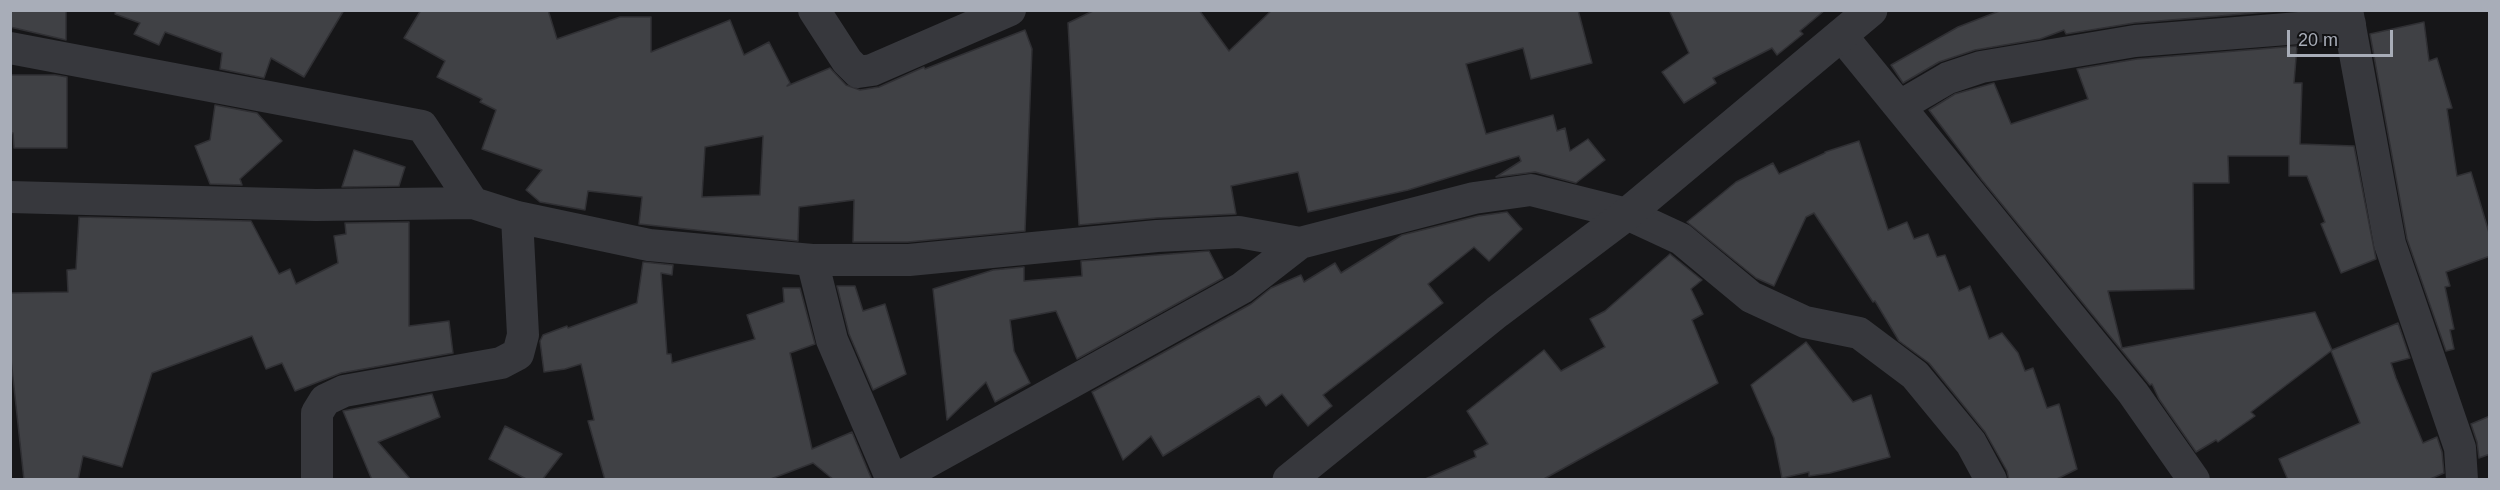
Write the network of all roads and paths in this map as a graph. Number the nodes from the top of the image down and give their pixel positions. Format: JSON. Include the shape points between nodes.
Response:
{"nodes":[{"id":1,"x":814,"y":10,"type":"edge"},
{"id":2,"x":1010,"y":10,"type":"edge"},
{"id":3,"x":1871,"y":10,"type":"edge"},
{"id":4,"x":2349,"y":17,"type":"edge"},
{"id":5,"x":1841,"y":35,"type":"junction"},
{"id":6,"x":10,"y":48,"type":"edge"},
{"id":7,"x":1900,"y":106,"type":"junction"},
{"id":8,"x":10,"y":197,"type":"edge"},
{"id":9,"x":473,"y":203,"type":"junction"},
{"id":10,"x":1627,"y":214,"type":"junction"},
{"id":11,"x":517,"y":217,"type":"junction"},
{"id":12,"x":1300,"y":243,"type":"junction"},
{"id":13,"x":812,"y":260,"type":"junction"},
{"id":14,"x":317,"y":480,"type":"edge"},
{"id":15,"x":893,"y":480,"type":"edge"},
{"id":16,"x":1289,"y":480,"type":"edge"},
{"id":17,"x":1991,"y":480,"type":"edge"},
{"id":18,"x":2194,"y":480,"type":"edge"},
{"id":19,"x":2462,"y":480,"type":"edge"}],
"edges":[{"from":1,"to":2,"type":"street","via":[[858,72],[872,70]]},
{"from":3,"to":5,"type":"street"},
{"from":4,"to":7,"type":"street","via":[[2135,41],[1981,67],[1948,78]]},
{"from":4,"to":19,"type":"street","via":[[2390,244],[2460,448]]},
{"from":5,"to":7,"type":"street"},
{"from":5,"to":10,"type":"street"},
{"from":6,"to":9,"type":"street","via":[[422,126]]},
{"from":7,"to":18,"type":"street","via":[[2133,393]]},
{"from":8,"to":9,"type":"street","via":[[315,205]]},
{"from":9,"to":11,"type":"street"},
{"from":10,"to":12,"type":"street","via":[[1531,190],[1474,198]]},
{"from":10,"to":16,"type":"street","via":[[1497,312]]},
{"from":10,"to":17,"type":"street","via":[[1681,239],[1751,297],[1806,322],[1859,333],[1915,375],[1971,443]]},
{"from":11,"to":13,"type":"street","via":[[649,245]]},
{"from":11,"to":14,"type":"street","via":[[522,335],[518,354],[501,363],[344,391],[325,400],[317,413]]},
{"from":12,"to":13,"type":"street","via":[[1239,232],[909,260]]},
{"from":12,"to":15,"type":"street","via":[[1242,288]]},
{"from":13,"to":15,"type":"street","via":[[832,340]]}]}
